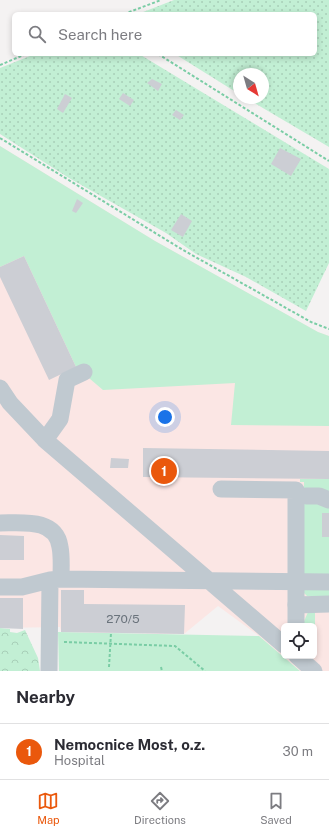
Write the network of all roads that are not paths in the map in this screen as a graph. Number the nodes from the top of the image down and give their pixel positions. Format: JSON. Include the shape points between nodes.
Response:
{"nodes":[{"id":1,"x":84,"y":372,"type":"dead end"},
{"id":2,"x":0,"y":388,"type":"edge"},
{"id":3,"x":45,"y":440,"type":"junction"},
{"id":4,"x":221,"y":488,"type":"dead end"},
{"id":5,"x":306,"y":496,"type":"dead end"},
{"id":6,"x":329,"y":500,"type":"edge"},
{"id":7,"x":0,"y":523,"type":"edge"},
{"id":8,"x":55,"y":579,"type":"junction"},
{"id":9,"x":207,"y":579,"type":"junction"},
{"id":10,"x":329,"y":582,"type":"edge"},
{"id":11,"x":0,"y":587,"type":"edge"},
{"id":12,"x":329,"y":604,"type":"edge"},
{"id":13,"x":296,"y":605,"type":"junction"},
{"id":14,"x":296,"y":623,"type":"edge"},
{"id":15,"x":281,"y":642,"type":"edge"},
{"id":16,"x":300,"y":659,"type":"edge"},
{"id":17,"x":49,"y":671,"type":"edge"},
{"id":18,"x":314,"y":671,"type":"edge"}],
"edges":[{"from":1,"to":3,"type":"lane","via":[[67,380],[60,419]]},
{"from":2,"to":3,"type":"lane","via":[[10,403]]},
{"from":3,"to":9,"type":"lane"},
{"from":4,"to":13,"type":"lane","bridge":true,"via":[[296,490]]},
{"from":5,"to":6,"type":"lane","via":[[319,496]]},
{"from":7,"to":8,"type":"lane","via":[[38,524],[53,531],[60,546]]},
{"from":8,"to":9,"type":"lane"},
{"from":8,"to":11,"type":"lane","via":[[22,587]]},
{"from":8,"to":17,"type":"lane"},
{"from":9,"to":10,"type":"lane"},
{"from":9,"to":15,"type":"lane"},
{"from":12,"to":13,"type":"lane"},
{"from":13,"to":14,"type":"lane"},
{"from":16,"to":18,"type":"lane"}]}
